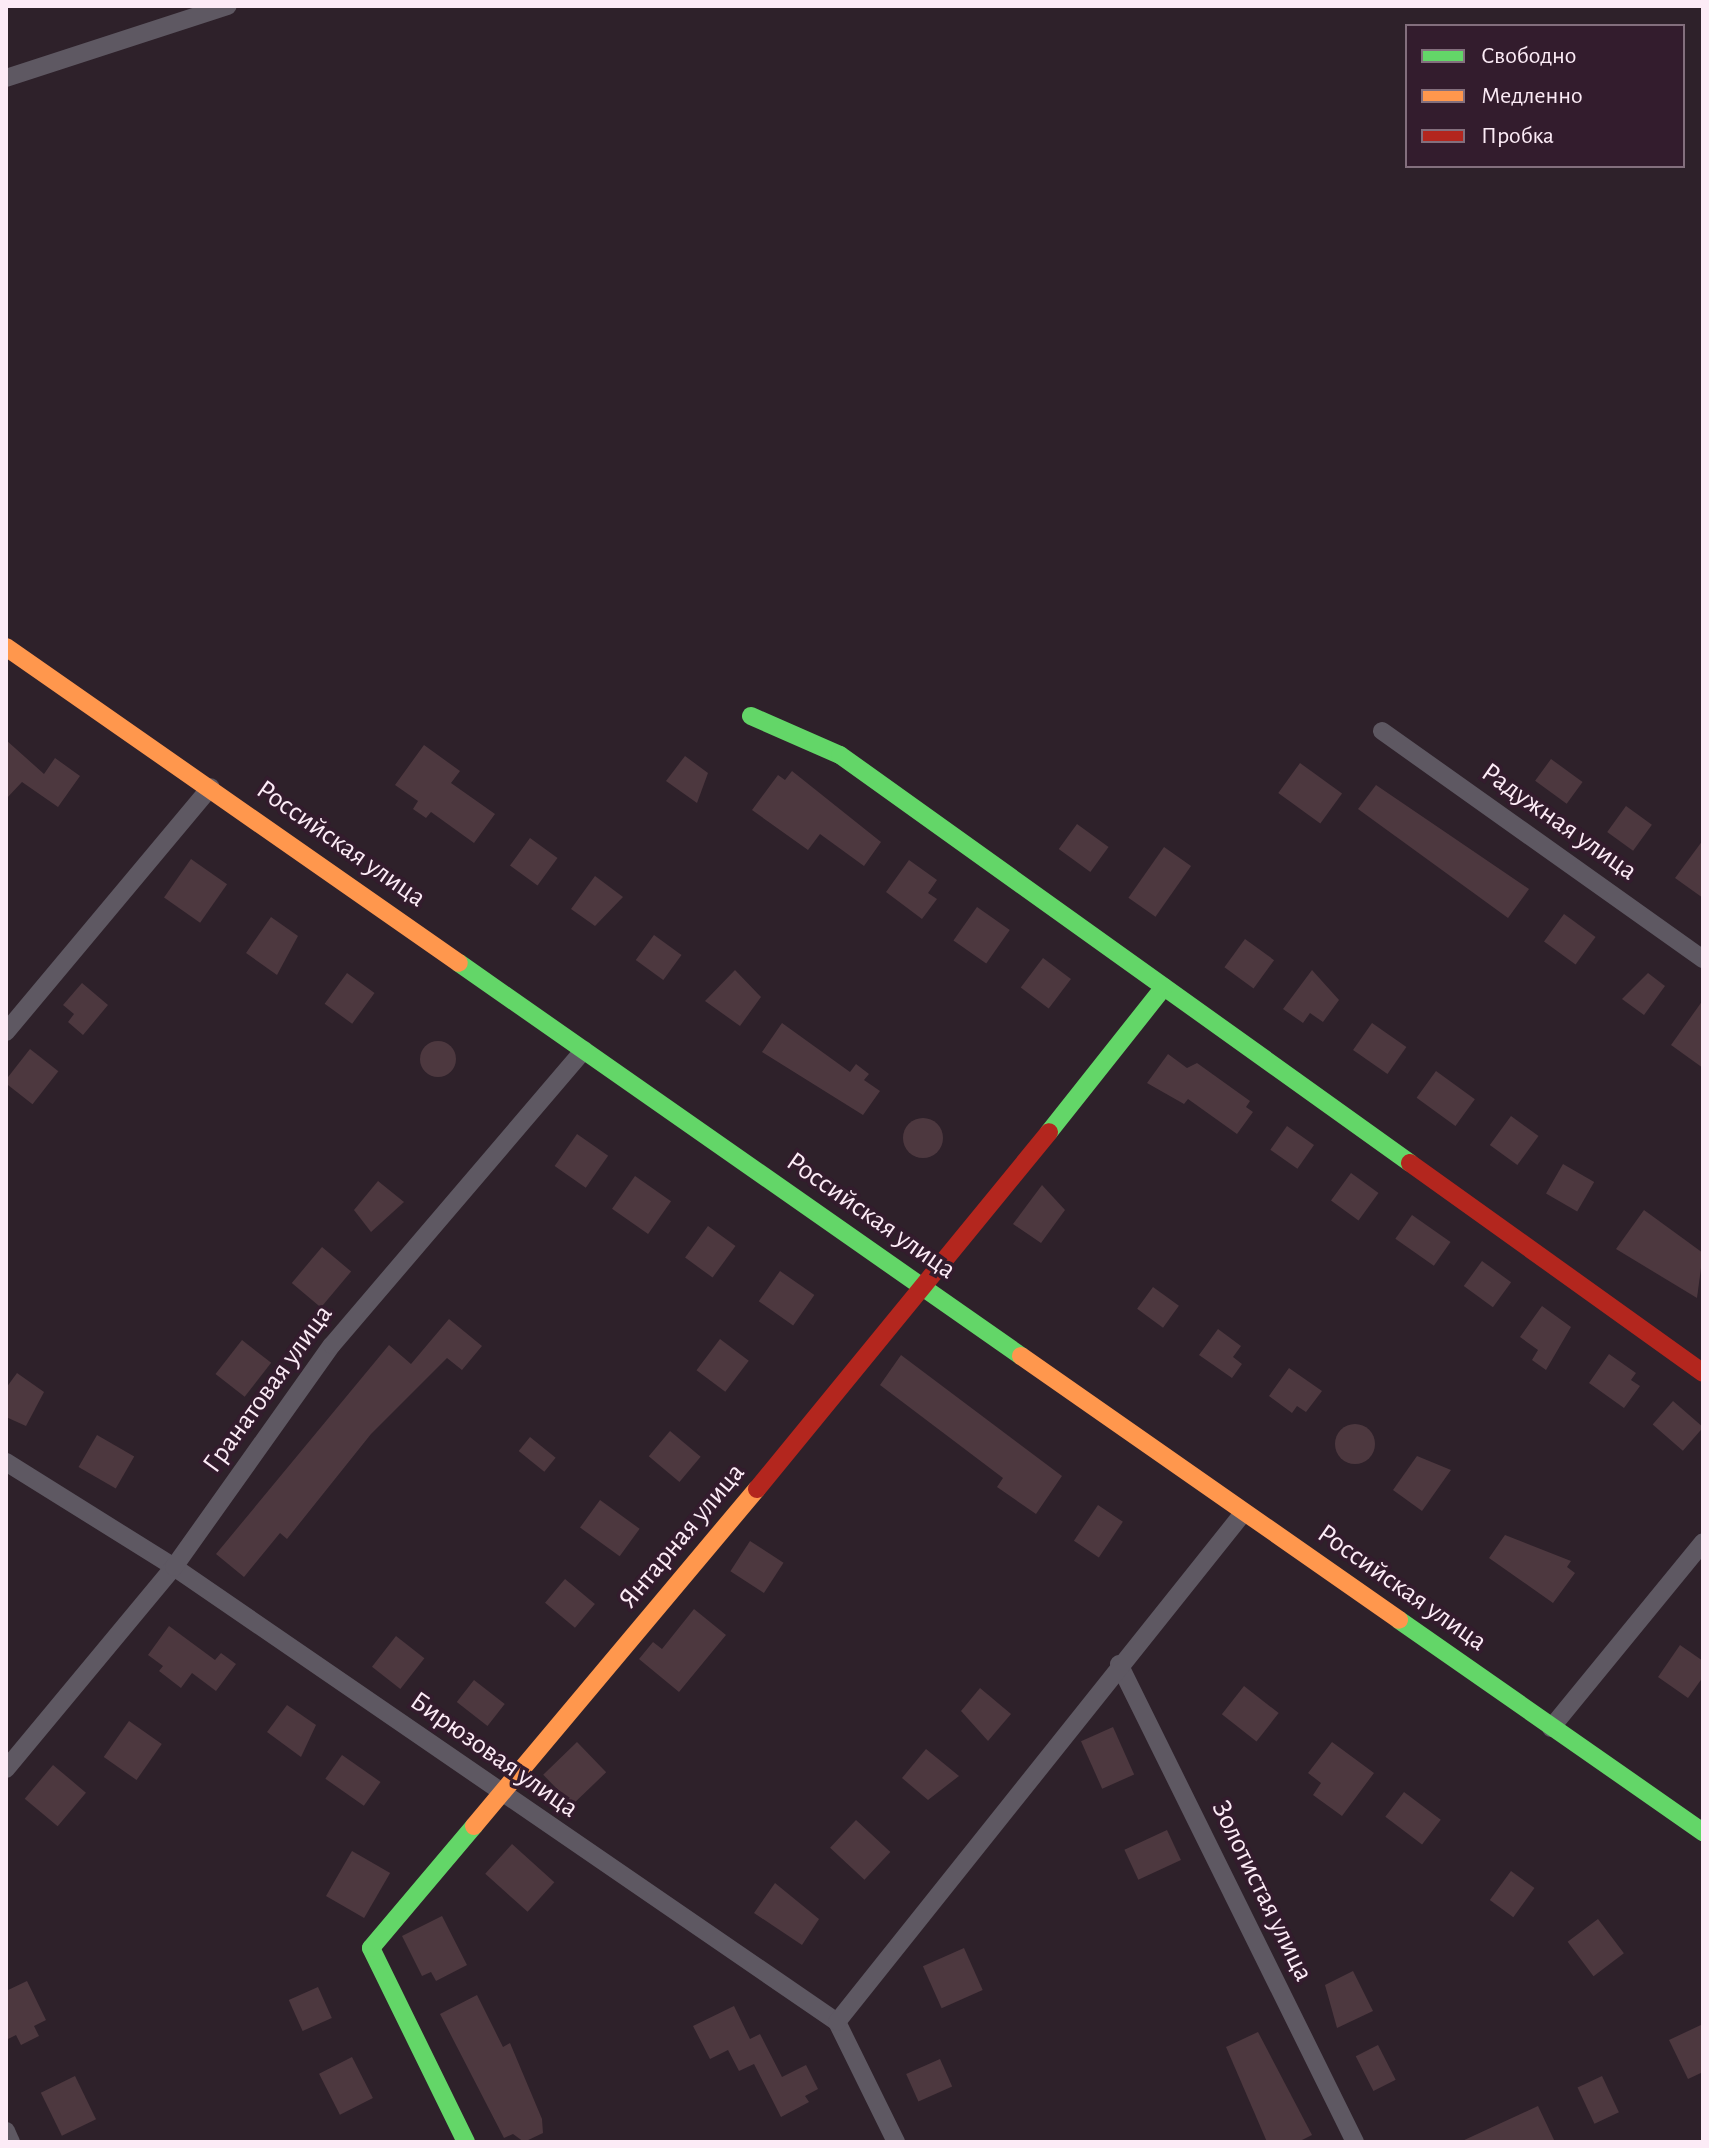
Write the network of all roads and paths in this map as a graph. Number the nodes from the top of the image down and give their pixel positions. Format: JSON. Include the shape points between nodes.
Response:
{"nodes":[{"id":1,"x":217,"y":8,"type":"edge"},
{"id":2,"x":6,"y":78,"type":"edge"},
{"id":3,"x":6,"y":647,"type":"edge"},
{"id":4,"x":751,"y":716,"type":"dead end"},
{"id":5,"x":1382,"y":731,"type":"dead end"},
{"id":6,"x":211,"y":787,"type":"junction"},
{"id":7,"x":1703,"y":959,"type":"edge"},
{"id":8,"x":1164,"y":987,"type":"junction"},
{"id":9,"x":6,"y":1032,"type":"edge"},
{"id":10,"x":584,"y":1050,"type":"junction"},
{"id":11,"x":926,"y":1288,"type":"junction"},
{"id":12,"x":1703,"y":1373,"type":"edge"},
{"id":13,"x":6,"y":1462,"type":"edge"},
{"id":14,"x":1244,"y":1512,"type":"junction"},
{"id":15,"x":1703,"y":1542,"type":"edge"},
{"id":16,"x":174,"y":1567,"type":"junction"},
{"id":17,"x":1119,"y":1664,"type":"junction"},
{"id":18,"x":1551,"y":1728,"type":"junction"},
{"id":19,"x":6,"y":1769,"type":"edge"},
{"id":20,"x":502,"y":1795,"type":"junction"},
{"id":21,"x":1703,"y":1832,"type":"edge"},
{"id":22,"x":837,"y":2022,"type":"junction"},
{"id":23,"x":6,"y":2131,"type":"edge"},
{"id":24,"x":11,"y":2142,"type":"edge"},
{"id":25,"x":466,"y":2142,"type":"edge"},
{"id":26,"x":896,"y":2142,"type":"edge"},
{"id":27,"x":1355,"y":2142,"type":"edge"}],
"edges":[{"from":1,"to":2,"type":"street"},
{"from":3,"to":6,"type":"street","name":"Российская улица"},
{"from":4,"to":8,"type":"street","via":[[840,755]]},
{"from":5,"to":7,"type":"street","name":"Радужная улица"},
{"from":6,"to":9,"type":"street"},
{"from":6,"to":10,"type":"street","name":"Российская улица"},
{"from":8,"to":11,"type":"street","name":"Янтарная улица"},
{"from":8,"to":12,"type":"street"},
{"from":10,"to":11,"type":"street","name":"Российская улица"},
{"from":10,"to":16,"type":"street","name":"Гранатовая улица","via":[[332,1345]]},
{"from":11,"to":14,"type":"street","name":"Российская улица"},
{"from":11,"to":20,"type":"street","name":"Янтарная улица"},
{"from":13,"to":16,"type":"street","name":"Бирюзовая улица"},
{"from":14,"to":17,"type":"street"},
{"from":14,"to":18,"type":"street","name":"Российская улица"},
{"from":15,"to":18,"type":"street"},
{"from":16,"to":19,"type":"street","name":"Гранатовая улица"},
{"from":16,"to":20,"type":"street","name":"Бирюзовая улица"},
{"from":17,"to":22,"type":"street"},
{"from":17,"to":27,"type":"street","name":"Золотистая улица"},
{"from":18,"to":21,"type":"street","name":"Российская улица"},
{"from":20,"to":22,"type":"street","name":"Бирюзовая улица"},
{"from":20,"to":25,"type":"street","name":"Янтарная улица","via":[[371,1948]]},
{"from":22,"to":26,"type":"street","name":"Бирюзовая улица"},
{"from":23,"to":24,"type":"street"}]}
